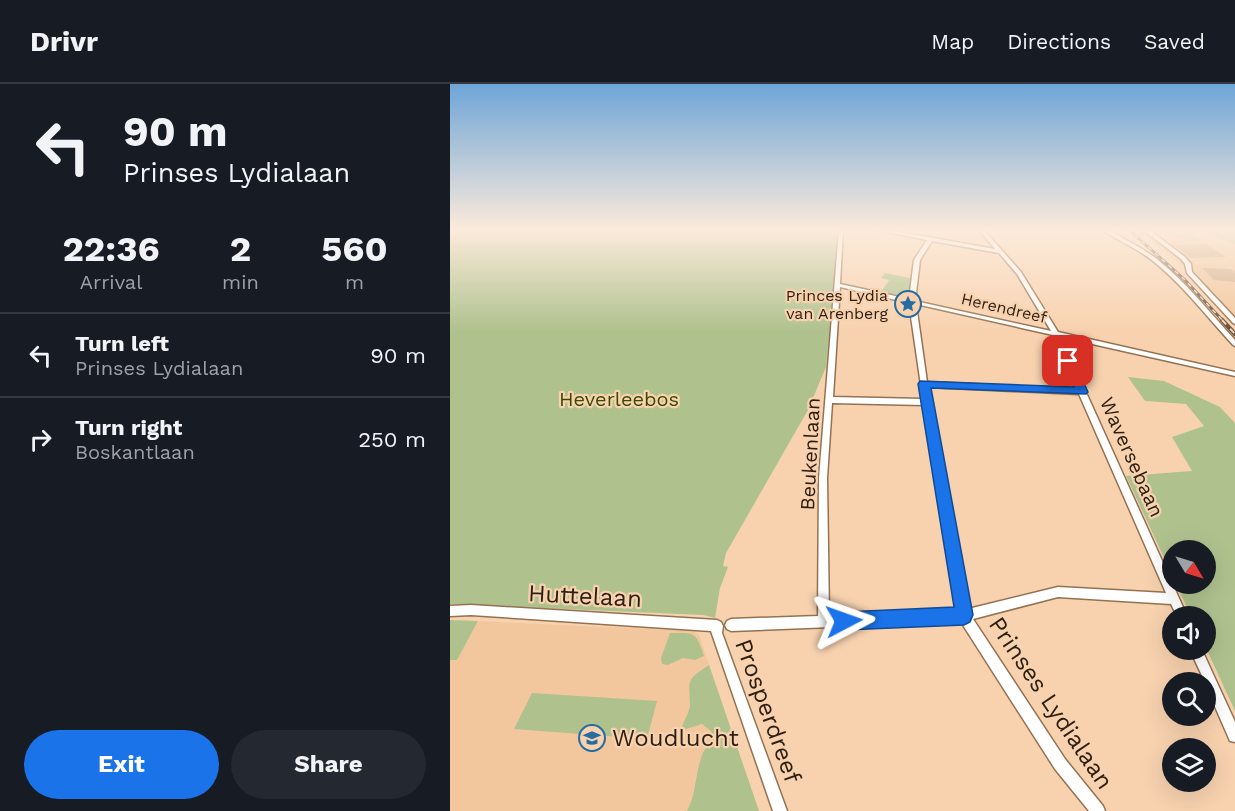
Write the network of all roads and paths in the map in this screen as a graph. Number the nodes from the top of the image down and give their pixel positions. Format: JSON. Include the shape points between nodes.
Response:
{"nodes":[{"id":1,"x":839,"y":263,"type":"edge"},
{"id":2,"x":917,"y":263,"type":"edge"},
{"id":3,"x":1009,"y":263,"type":"edge"},
{"id":4,"x":1158,"y":263,"type":"edge"},
{"id":5,"x":1187,"y":263,"type":"edge"},
{"id":6,"x":837,"y":285,"type":"junction"},
{"id":7,"x":913,"y":301,"type":"junction"},
{"id":8,"x":1235,"y":322,"type":"edge"},
{"id":9,"x":1056,"y":334,"type":"junction"},
{"id":10,"x":1235,"y":344,"type":"edge"},
{"id":11,"x":1235,"y":374,"type":"edge"},
{"id":12,"x":924,"y":384,"type":"junction"},
{"id":13,"x":1082,"y":392,"type":"junction"},
{"id":14,"x":829,"y":400,"type":"junction"},
{"id":15,"x":927,"y":402,"type":"junction"},
{"id":16,"x":1174,"y":599,"type":"junction"},
{"id":17,"x":1177,"y":606,"type":"edge"},
{"id":18,"x":450,"y":611,"type":"edge"},
{"id":19,"x":964,"y":615,"type":"junction"},
{"id":20,"x":824,"y":622,"type":"junction"},
{"id":21,"x":724,"y":626,"type":"junction"},
{"id":22,"x":1201,"y":660,"type":"edge"},
{"id":23,"x":1235,"y":736,"type":"edge"},
{"id":24,"x":780,"y":811,"type":"edge"},
{"id":25,"x":1098,"y":811,"type":"edge"}],
"edges":[{"from":1,"to":6,"type":"street","name":"Beukenlaan"},
{"from":2,"to":7,"type":"street","name":"Prinses Lydialaan"},
{"from":3,"to":9,"type":"street","name":"Waversebaan"},
{"from":4,"to":10,"type":"street"},
{"from":5,"to":8,"type":"street","via":[[1189,272]]},
{"from":6,"to":7,"type":"street","name":"Herendreef"},
{"from":6,"to":14,"type":"street","name":"Beukenlaan"},
{"from":7,"to":9,"type":"street","name":"Herendreef"},
{"from":7,"to":12,"type":"street","name":"Prinses Lydialaan"},
{"from":9,"to":11,"type":"street","name":"Herendreef"},
{"from":9,"to":13,"type":"street","name":"Waversebaan"},
{"from":12,"to":13,"type":"street"},
{"from":12,"to":15,"type":"street","name":"Prinses Lydialaan"},
{"from":13,"to":16,"type":"street","name":"Waversebaan"},
{"from":14,"to":15,"type":"street"},
{"from":14,"to":20,"type":"street","name":"Beukenlaan","via":[[822,502]]},
{"from":15,"to":19,"type":"street","name":"Prinses Lydialaan"},
{"from":16,"to":17,"type":"street","name":"Waversebaan"},
{"from":16,"to":19,"type":"street","name":"Huttelaan","via":[[1058,592]]},
{"from":18,"to":21,"type":"street","name":"Huttelaan"},
{"from":19,"to":20,"type":"street","name":"Huttelaan"},
{"from":19,"to":25,"type":"street","name":"Prinses Lydialaan","via":[[1060,764]]},
{"from":20,"to":21,"type":"street","name":"Huttelaan"},
{"from":21,"to":24,"type":"street","name":"Prosperdreef","via":[[719,642]]},
{"from":22,"to":23,"type":"street"}]}
